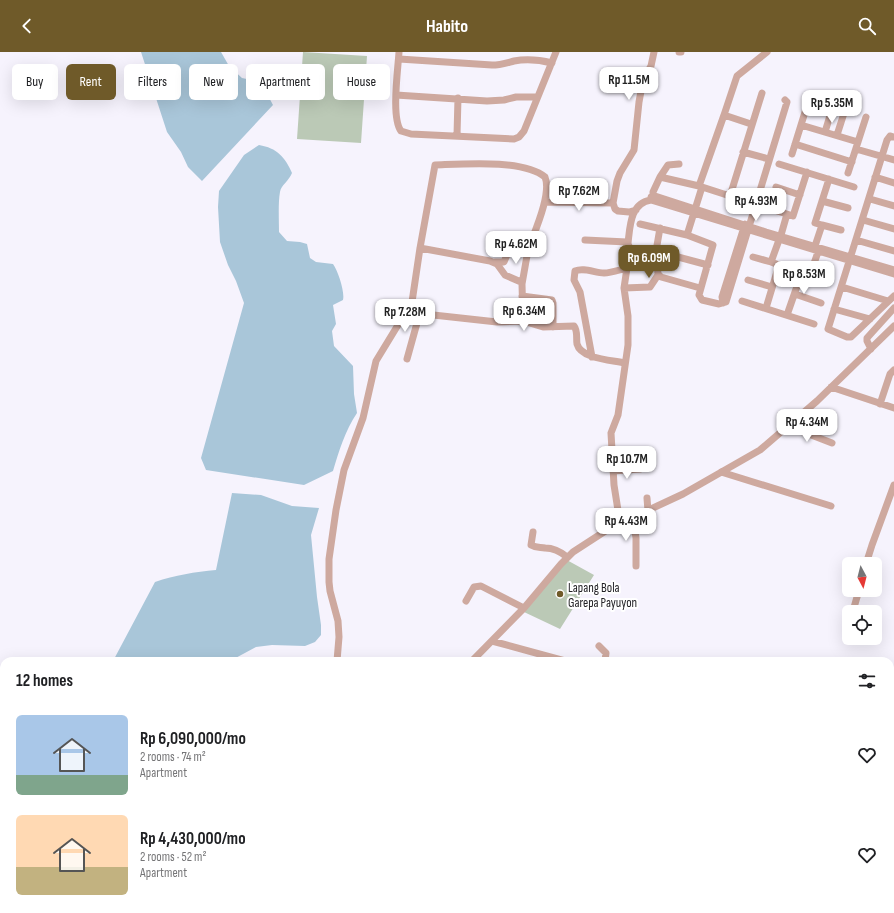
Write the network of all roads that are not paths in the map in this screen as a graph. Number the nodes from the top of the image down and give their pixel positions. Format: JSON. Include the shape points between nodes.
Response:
{"nodes":[{"id":1,"x":556,"y":52,"type":"edge"},
{"id":2,"x":654,"y":52,"type":"edge"},
{"id":3,"x":767,"y":52,"type":"edge"},
{"id":4,"x":399,"y":55,"type":"edge"},
{"id":5,"x":552,"y":63,"type":"junction"},
{"id":6,"x":762,"y":94,"type":"dead end"},
{"id":7,"x":396,"y":95,"type":"junction"},
{"id":8,"x":810,"y":96,"type":"dead end"},
{"id":9,"x":836,"y":96,"type":"dead end"},
{"id":10,"x":537,"y":97,"type":"junction"},
{"id":11,"x":458,"y":98,"type":"junction"},
{"id":12,"x":845,"y":110,"type":"dead end"},
{"id":13,"x":724,"y":115,"type":"junction"},
{"id":14,"x":866,"y":117,"type":"dead end"},
{"id":15,"x":752,"y":124,"type":"junction"},
{"id":16,"x":801,"y":125,"type":"junction"},
{"id":17,"x":825,"y":132,"type":"junction"},
{"id":18,"x":457,"y":135,"type":"junction"},
{"id":19,"x":837,"y":135,"type":"junction"},
{"id":20,"x":894,"y":137,"type":"edge"},
{"id":21,"x":858,"y":142,"type":"junction"},
{"id":22,"x":795,"y":144,"type":"junction"},
{"id":23,"x":856,"y":149,"type":"junction"},
{"id":24,"x":743,"y":152,"type":"junction"},
{"id":25,"x":792,"y":154,"type":"dead end"},
{"id":26,"x":882,"y":156,"type":"junction"},
{"id":27,"x":765,"y":158,"type":"junction"},
{"id":28,"x":894,"y":160,"type":"edge"},
{"id":29,"x":852,"y":162,"type":"junction"},
{"id":30,"x":678,"y":164,"type":"dead end"},
{"id":31,"x":779,"y":164,"type":"dead end"},
{"id":32,"x":807,"y":172,"type":"junction"},
{"id":33,"x":848,"y":173,"type":"dead end"},
{"id":34,"x":660,"y":176,"type":"junction"},
{"id":35,"x":875,"y":177,"type":"junction"},
{"id":36,"x":829,"y":179,"type":"junction"},
{"id":37,"x":894,"y":183,"type":"edge"},
{"id":38,"x":700,"y":187,"type":"junction"},
{"id":39,"x":776,"y":187,"type":"dead end"},
{"id":40,"x":854,"y":187,"type":"dead end"},
{"id":41,"x":758,"y":190,"type":"junction"},
{"id":42,"x":800,"y":195,"type":"junction"},
{"id":43,"x":730,"y":196,"type":"junction"},
{"id":44,"x":652,"y":198,"type":"junction"},
{"id":45,"x":870,"y":199,"type":"junction"},
{"id":46,"x":739,"y":200,"type":"dead end"},
{"id":47,"x":822,"y":201,"type":"junction"},
{"id":48,"x":545,"y":202,"type":"junction"},
{"id":49,"x":613,"y":203,"type":"junction"},
{"id":50,"x":894,"y":206,"type":"edge"},
{"id":51,"x":768,"y":208,"type":"dead end"},
{"id":52,"x":848,"y":208,"type":"dead end"},
{"id":53,"x":636,"y":210,"type":"junction"},
{"id":54,"x":695,"y":211,"type":"junction"},
{"id":55,"x":787,"y":214,"type":"junction"},
{"id":56,"x":863,"y":220,"type":"junction"},
{"id":57,"x":640,"y":224,"type":"dead end"},
{"id":58,"x":822,"y":225,"type":"junction"},
{"id":59,"x":747,"y":227,"type":"junction"},
{"id":60,"x":660,"y":228,"type":"junction"},
{"id":61,"x":894,"y":229,"type":"edge"},
{"id":62,"x":841,"y":230,"type":"dead end"},
{"id":63,"x":687,"y":235,"type":"junction"},
{"id":64,"x":780,"y":238,"type":"junction"},
{"id":65,"x":585,"y":240,"type":"dead end"},
{"id":66,"x":856,"y":240,"type":"junction"},
{"id":67,"x":628,"y":243,"type":"junction"},
{"id":68,"x":420,"y":248,"type":"junction"},
{"id":69,"x":816,"y":249,"type":"junction"},
{"id":70,"x":528,"y":250,"type":"junction"},
{"id":71,"x":656,"y":251,"type":"junction"},
{"id":72,"x":894,"y":251,"type":"edge"},
{"id":73,"x":753,"y":257,"type":"dead end"},
{"id":74,"x":850,"y":259,"type":"junction"},
{"id":75,"x":495,"y":262,"type":"junction"},
{"id":76,"x":771,"y":262,"type":"junction"},
{"id":77,"x":708,"y":265,"type":"junction"},
{"id":78,"x":627,"y":268,"type":"junction"},
{"id":79,"x":894,"y":270,"type":"edge"},
{"id":80,"x":894,"y":274,"type":"edge"},
{"id":81,"x":658,"y":275,"type":"junction"},
{"id":82,"x":810,"y":275,"type":"junction"},
{"id":83,"x":748,"y":280,"type":"dead end"},
{"id":84,"x":824,"y":280,"type":"dead end"},
{"id":85,"x":522,"y":284,"type":"junction"},
{"id":86,"x":772,"y":287,"type":"junction"},
{"id":87,"x":842,"y":287,"type":"junction"},
{"id":88,"x":624,"y":288,"type":"junction"},
{"id":89,"x":700,"y":288,"type":"junction"},
{"id":90,"x":794,"y":294,"type":"junction"},
{"id":91,"x":522,"y":296,"type":"junction"},
{"id":92,"x":894,"y":296,"type":"edge"},
{"id":93,"x":742,"y":301,"type":"dead end"},
{"id":94,"x":888,"y":301,"type":"junction"},
{"id":95,"x":821,"y":303,"type":"dead end"},
{"id":96,"x":766,"y":308,"type":"junction"},
{"id":97,"x":894,"y":308,"type":"edge"},
{"id":98,"x":834,"y":309,"type":"junction"},
{"id":99,"x":407,"y":312,"type":"junction"},
{"id":100,"x":788,"y":315,"type":"junction"},
{"id":101,"x":870,"y":319,"type":"junction"},
{"id":102,"x":523,"y":321,"type":"junction"},
{"id":103,"x":814,"y":324,"type":"dead end"},
{"id":104,"x":894,"y":326,"type":"edge"},
{"id":105,"x":553,"y":327,"type":"junction"},
{"id":106,"x":871,"y":349,"type":"junction"},
{"id":107,"x":592,"y":357,"type":"junction"},
{"id":108,"x":407,"y":359,"type":"dead end"},
{"id":109,"x":624,"y":363,"type":"junction"},
{"id":110,"x":894,"y":370,"type":"edge"},
{"id":111,"x":830,"y":387,"type":"junction"},
{"id":112,"x":880,"y":404,"type":"junction"},
{"id":113,"x":894,"y":408,"type":"edge"},
{"id":114,"x":788,"y":426,"type":"junction"},
{"id":115,"x":832,"y":443,"type":"dead end"},
{"id":116,"x":640,"y":469,"type":"dead end"},
{"id":117,"x":613,"y":471,"type":"junction"},
{"id":118,"x":721,"y":472,"type":"junction"},
{"id":119,"x":894,"y":485,"type":"edge"},
{"id":120,"x":647,"y":498,"type":"dead end"},
{"id":121,"x":830,"y":506,"type":"dead end"},
{"id":122,"x":648,"y":511,"type":"junction"},
{"id":123,"x":633,"y":517,"type":"junction"},
{"id":124,"x":620,"y":523,"type":"junction"},
{"id":125,"x":533,"y":532,"type":"dead end"},
{"id":126,"x":567,"y":557,"type":"junction"},
{"id":127,"x":868,"y":557,"type":"edge"},
{"id":128,"x":636,"y":566,"type":"dead end"},
{"id":129,"x":466,"y":601,"type":"dead end"},
{"id":130,"x":524,"y":608,"type":"junction"},
{"id":131,"x":492,"y":641,"type":"junction"},
{"id":132,"x":599,"y":646,"type":"dead end"},
{"id":133,"x":337,"y":657,"type":"edge"},
{"id":134,"x":478,"y":657,"type":"edge"},
{"id":135,"x":550,"y":657,"type":"edge"},
{"id":136,"x":605,"y":657,"type":"edge"}],
"edges":[{"from":1,"to":5,"type":"street"},
{"from":2,"to":49,"type":"street","via":[[651,66],[643,80],[634,150],[620,173]]},
{"from":3,"to":13,"type":"street","via":[[736,76]]},
{"from":4,"to":5,"type":"street","via":[[492,65],[520,61]]},
{"from":4,"to":7,"type":"street"},
{"from":5,"to":10,"type":"street"},
{"from":6,"to":15,"type":"street"},
{"from":7,"to":11,"type":"street"},
{"from":7,"to":18,"type":"street","via":[[397,123],[401,131],[411,134]]},
{"from":8,"to":16,"type":"street"},
{"from":9,"to":17,"type":"street"},
{"from":10,"to":11,"type":"street","via":[[497,100]]},
{"from":10,"to":18,"type":"street","via":[[532,114],[519,137],[514,139]]},
{"from":11,"to":18,"type":"street"},
{"from":12,"to":19,"type":"street"},
{"from":13,"to":15,"type":"street"},
{"from":13,"to":38,"type":"street"},
{"from":14,"to":21,"type":"street"},
{"from":15,"to":24,"type":"street"},
{"from":16,"to":17,"type":"street"},
{"from":16,"to":22,"type":"street"},
{"from":17,"to":19,"type":"street"},
{"from":19,"to":21,"type":"street"},
{"from":20,"to":26,"type":"street","via":[[888,137]]},
{"from":21,"to":23,"type":"street"},
{"from":22,"to":25,"type":"street"},
{"from":22,"to":29,"type":"street"},
{"from":23,"to":26,"type":"street"},
{"from":23,"to":29,"type":"street"},
{"from":24,"to":27,"type":"street"},
{"from":24,"to":43,"type":"street"},
{"from":26,"to":28,"type":"street"},
{"from":26,"to":35,"type":"street"},
{"from":27,"to":41,"type":"street"},
{"from":27,"to":41,"type":"street","via":[[777,128]]},
{"from":29,"to":33,"type":"street"},
{"from":30,"to":34,"type":"street","via":[[668,165]]},
{"from":31,"to":32,"type":"street"},
{"from":32,"to":36,"type":"street"},
{"from":32,"to":42,"type":"street"},
{"from":34,"to":38,"type":"street"},
{"from":34,"to":44,"type":"street"},
{"from":35,"to":37,"type":"street"},
{"from":35,"to":45,"type":"street"},
{"from":36,"to":40,"type":"street"},
{"from":36,"to":47,"type":"street"},
{"from":38,"to":43,"type":"street"},
{"from":38,"to":54,"type":"street"},
{"from":39,"to":42,"type":"street"},
{"from":41,"to":59,"type":"street"},
{"from":42,"to":55,"type":"street","via":[[793,216]]},
{"from":43,"to":46,"type":"street"},
{"from":44,"to":53,"type":"street"},
{"from":44,"to":54,"type":"street"},
{"from":45,"to":50,"type":"street"},
{"from":45,"to":56,"type":"street"},
{"from":47,"to":52,"type":"street"},
{"from":47,"to":58,"type":"street","via":[[815,223]]},
{"from":48,"to":49,"type":"street"},
{"from":48,"to":68,"type":"street","via":[[546,180],[540,173],[496,164],[435,165]]},
{"from":48,"to":70,"type":"street"},
{"from":49,"to":53,"type":"street","via":[[618,211]]},
{"from":51,"to":55,"type":"street"},
{"from":53,"to":67,"type":"street","via":[[630,220]]},
{"from":54,"to":59,"type":"street"},
{"from":54,"to":63,"type":"street"},
{"from":55,"to":64,"type":"street"},
{"from":56,"to":61,"type":"street"},
{"from":56,"to":66,"type":"street"},
{"from":57,"to":60,"type":"street"},
{"from":58,"to":62,"type":"street"},
{"from":58,"to":69,"type":"street"},
{"from":59,"to":64,"type":"street"},
{"from":59,"to":89,"type":"street","via":[[726,302],[719,304],[702,300],[699,295]]},
{"from":60,"to":63,"type":"street"},
{"from":60,"to":71,"type":"street"},
{"from":63,"to":77,"type":"street","via":[[713,245]]},
{"from":64,"to":69,"type":"street"},
{"from":64,"to":76,"type":"street"},
{"from":65,"to":67,"type":"street"},
{"from":66,"to":72,"type":"street"},
{"from":66,"to":74,"type":"street"},
{"from":67,"to":78,"type":"street","via":[[630,248]]},
{"from":68,"to":75,"type":"street"},
{"from":68,"to":99,"type":"street","via":[[412,302]]},
{"from":69,"to":74,"type":"street"},
{"from":69,"to":82,"type":"street"},
{"from":70,"to":75,"type":"street","via":[[512,249],[504,262]]},
{"from":70,"to":85,"type":"street"},
{"from":71,"to":77,"type":"street"},
{"from":71,"to":81,"type":"street"},
{"from":73,"to":76,"type":"street"},
{"from":74,"to":79,"type":"street"},
{"from":74,"to":80,"type":"street"},
{"from":74,"to":87,"type":"street"},
{"from":75,"to":85,"type":"street","via":[[505,275]]},
{"from":76,"to":86,"type":"street","via":[[779,265]]},
{"from":77,"to":89,"type":"street"},
{"from":78,"to":88,"type":"street"},
{"from":78,"to":107,"type":"street","via":[[603,273],[575,271],[574,280],[580,292]]},
{"from":81,"to":88,"type":"street","via":[[650,287]]},
{"from":81,"to":89,"type":"street"},
{"from":82,"to":84,"type":"street"},
{"from":82,"to":90,"type":"street","via":[[802,272]]},
{"from":83,"to":86,"type":"street"},
{"from":85,"to":91,"type":"street"},
{"from":86,"to":96,"type":"street"},
{"from":87,"to":94,"type":"street"},
{"from":87,"to":98,"type":"street"},
{"from":88,"to":109,"type":"street","via":[[628,337]]},
{"from":90,"to":95,"type":"street"},
{"from":90,"to":100,"type":"street"},
{"from":91,"to":102,"type":"street"},
{"from":91,"to":105,"type":"street","via":[[552,300]]},
{"from":92,"to":94,"type":"street"},
{"from":93,"to":96,"type":"street"},
{"from":94,"to":101,"type":"street"},
{"from":96,"to":100,"type":"street"},
{"from":97,"to":106,"type":"street","via":[[869,335],[867,341]]},
{"from":98,"to":101,"type":"street"},
{"from":98,"to":101,"type":"street","via":[[828,329],[847,337],[854,335]]},
{"from":99,"to":102,"type":"street","via":[[497,322]]},
{"from":99,"to":108,"type":"street","via":[[417,323]]},
{"from":99,"to":133,"type":"street","via":[[376,360],[363,418],[344,470],[329,559],[330,591],[338,621]]},
{"from":100,"to":103,"type":"street"},
{"from":102,"to":105,"type":"street","via":[[542,327]]},
{"from":104,"to":106,"type":"street"},
{"from":105,"to":107,"type":"street","via":[[574,326],[577,345],[586,355]]},
{"from":106,"to":111,"type":"street"},
{"from":107,"to":109,"type":"street"},
{"from":109,"to":117,"type":"street","via":[[618,415],[611,433]]},
{"from":110,"to":112,"type":"street","via":[[890,374]]},
{"from":111,"to":112,"type":"street"},
{"from":111,"to":114,"type":"street"},
{"from":112,"to":113,"type":"street"},
{"from":114,"to":115,"type":"street"},
{"from":114,"to":118,"type":"street","via":[[760,450]]},
{"from":116,"to":117,"type":"street"},
{"from":117,"to":124,"type":"street"},
{"from":118,"to":121,"type":"street"},
{"from":118,"to":122,"type":"street"},
{"from":119,"to":127,"type":"street"},
{"from":120,"to":122,"type":"street"},
{"from":122,"to":123,"type":"street"},
{"from":123,"to":124,"type":"street"},
{"from":123,"to":128,"type":"street"},
{"from":124,"to":126,"type":"street"},
{"from":125,"to":126,"type":"street","via":[[531,546],[547,548]]},
{"from":126,"to":130,"type":"street"},
{"from":129,"to":130,"type":"street","via":[[474,587],[481,586]]},
{"from":130,"to":131,"type":"street"},
{"from":131,"to":134,"type":"street"},
{"from":131,"to":135,"type":"street"},
{"from":132,"to":136,"type":"street","via":[[606,653]]}]}
